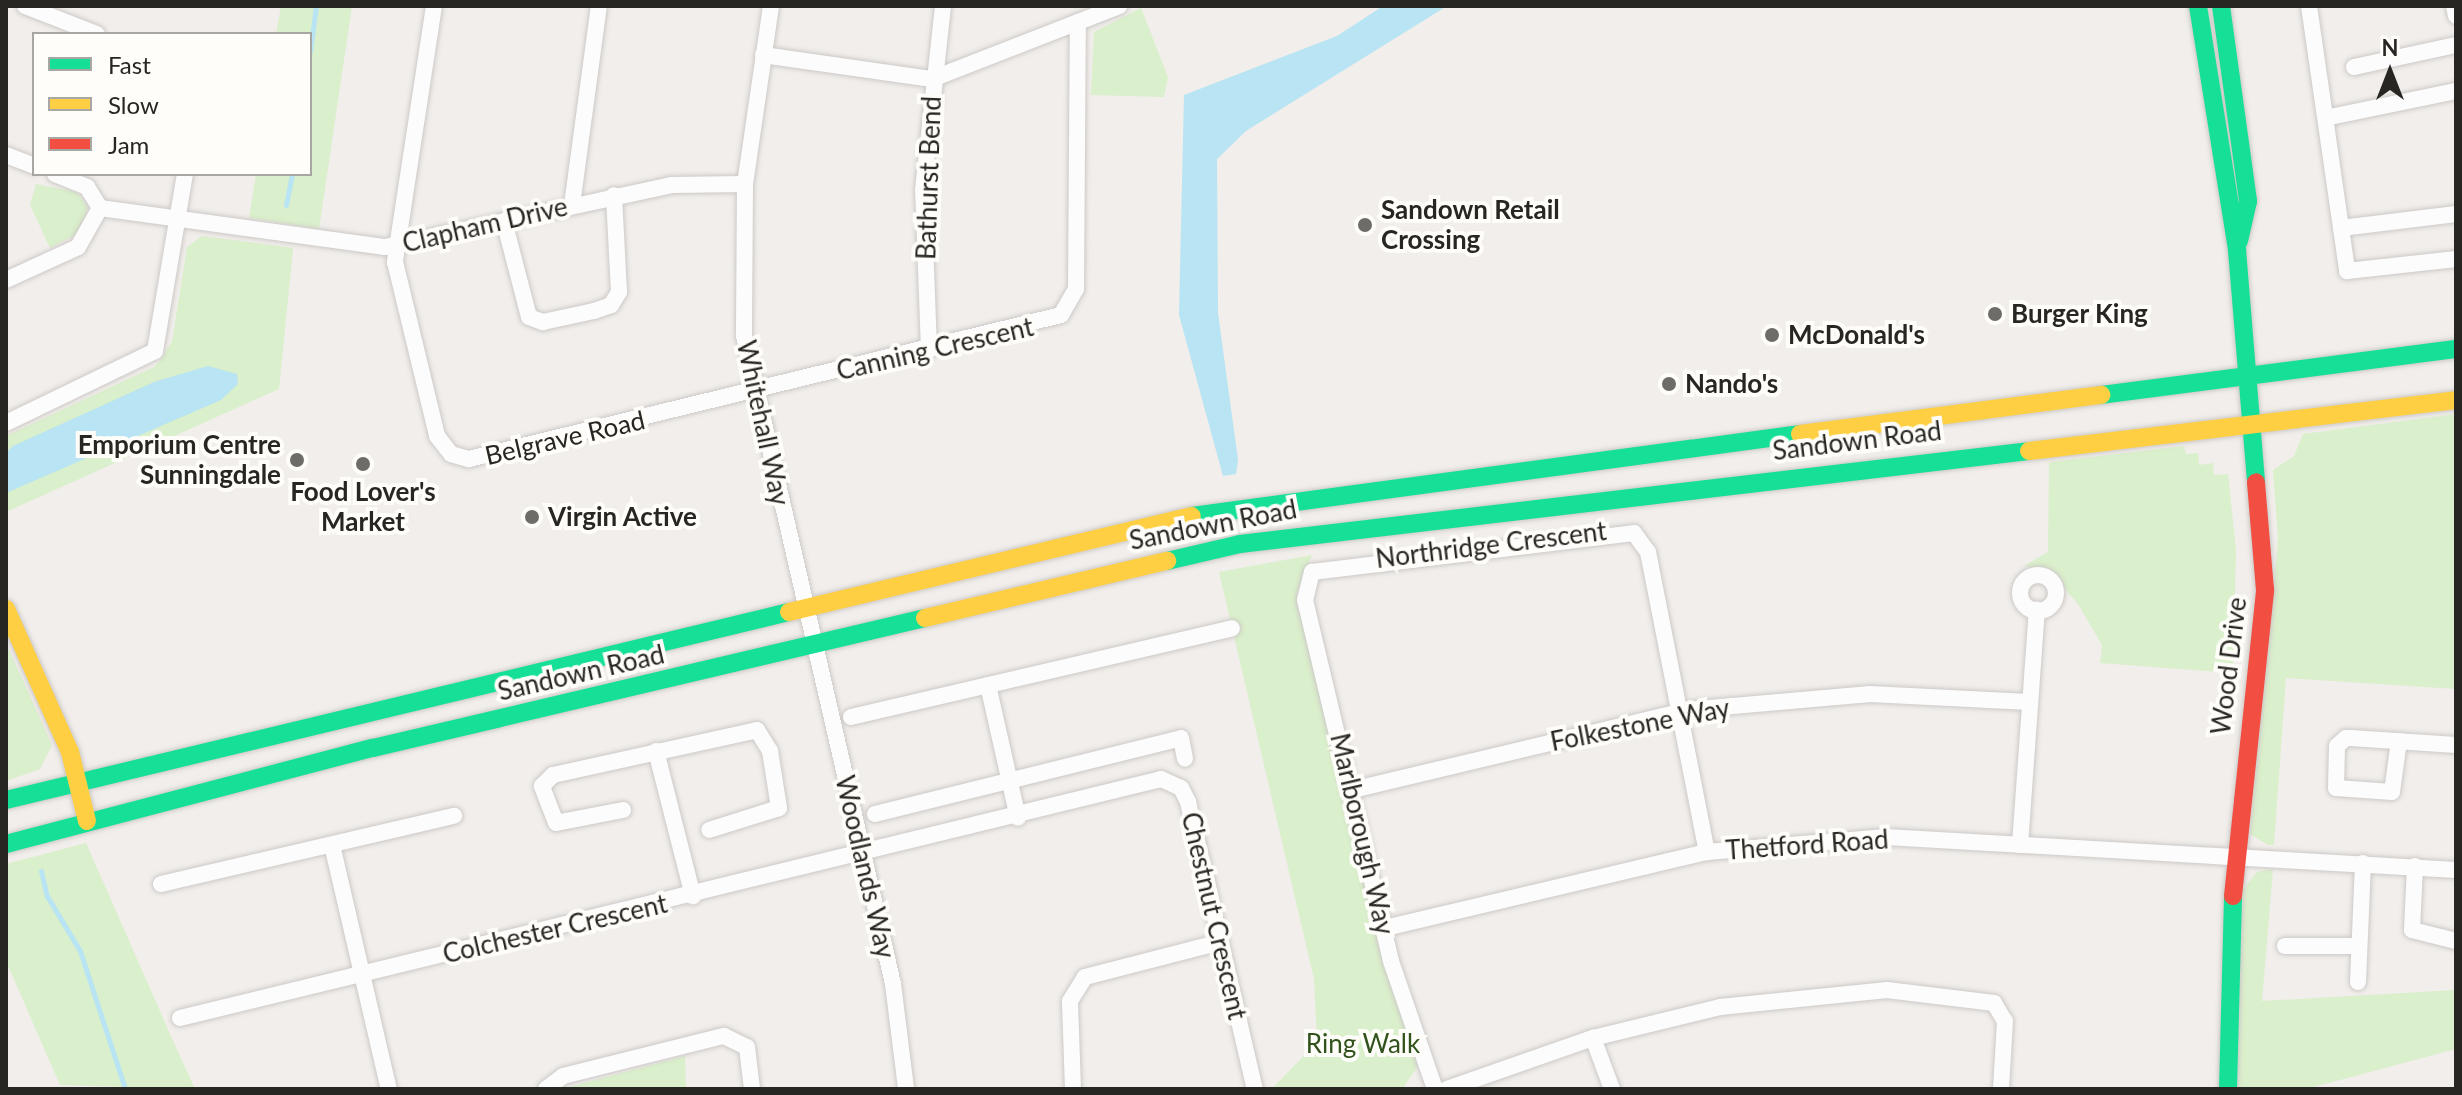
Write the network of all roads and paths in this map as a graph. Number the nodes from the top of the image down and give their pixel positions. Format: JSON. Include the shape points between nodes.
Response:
{"nodes":[{"id":1,"x":25,"y":6,"type":"edge"},
{"id":2,"x":434,"y":6,"type":"edge"},
{"id":3,"x":599,"y":6,"type":"edge"},
{"id":4,"x":771,"y":6,"type":"edge"},
{"id":5,"x":943,"y":6,"type":"edge"},
{"id":6,"x":1119,"y":6,"type":"edge"},
{"id":7,"x":2198,"y":6,"type":"edge"},
{"id":8,"x":2221,"y":6,"type":"edge"},
{"id":9,"x":2309,"y":6,"type":"edge"},
{"id":10,"x":2454,"y":6,"type":"edge"},
{"id":11,"x":2456,"y":14,"type":"edge"},
{"id":12,"x":1078,"y":22,"type":"junction"},
{"id":13,"x":92,"y":32,"type":"edge"},
{"id":14,"x":2456,"y":45,"type":"edge"},
{"id":15,"x":763,"y":55,"type":"junction"},
{"id":16,"x":2354,"y":67,"type":"dead end"},
{"id":17,"x":932,"y":79,"type":"junction"},
{"id":18,"x":2456,"y":91,"type":"edge"},
{"id":19,"x":2330,"y":117,"type":"junction"},
{"id":20,"x":6,"y":155,"type":"edge"},
{"id":21,"x":32,"y":165,"type":"edge"},
{"id":22,"x":60,"y":176,"type":"edge"},
{"id":23,"x":185,"y":176,"type":"edge"},
{"id":24,"x":745,"y":184,"type":"junction"},
{"id":25,"x":614,"y":195,"type":"junction"},
{"id":26,"x":572,"y":205,"type":"junction"},
{"id":27,"x":100,"y":208,"type":"junction"},
{"id":28,"x":2456,"y":214,"type":"edge"},
{"id":29,"x":178,"y":220,"type":"junction"},
{"id":30,"x":504,"y":221,"type":"junction"},
{"id":31,"x":2341,"y":228,"type":"junction"},
{"id":32,"x":398,"y":247,"type":"junction"},
{"id":33,"x":2237,"y":250,"type":"junction"},
{"id":34,"x":2456,"y":259,"type":"edge"},
{"id":35,"x":6,"y":280,"type":"edge"},
{"id":36,"x":2456,"y":349,"type":"edge"},
{"id":37,"x":929,"y":350,"type":"junction"},
{"id":38,"x":2249,"y":374,"type":"junction"},
{"id":39,"x":752,"y":393,"type":"junction"},
{"id":40,"x":2456,"y":400,"type":"edge"},
{"id":41,"x":6,"y":423,"type":"edge"},
{"id":42,"x":2252,"y":424,"type":"junction"},
{"id":43,"x":1309,"y":576,"type":"joint"},
{"id":44,"x":806,"y":608,"type":"junction"},
{"id":45,"x":6,"y":609,"type":"edge"},
{"id":46,"x":2037,"y":610,"type":"dead end"},
{"id":47,"x":1232,"y":628,"type":"dead end"},
{"id":48,"x":816,"y":647,"type":"junction"},
{"id":49,"x":988,"y":685,"type":"junction"},
{"id":50,"x":2029,"y":702,"type":"junction"},
{"id":51,"x":1675,"y":712,"type":"junction"},
{"id":52,"x":851,"y":717,"type":"dead end"},
{"id":53,"x":2399,"y":741,"type":"junction"},
{"id":54,"x":2456,"y":745,"type":"edge"},
{"id":55,"x":656,"y":751,"type":"junction"},
{"id":56,"x":1185,"y":759,"type":"dead end"},
{"id":57,"x":78,"y":779,"type":"junction"},
{"id":58,"x":1009,"y":781,"type":"junction"},
{"id":59,"x":1352,"y":790,"type":"junction"},
{"id":60,"x":6,"y":800,"type":"edge"},
{"id":61,"x":623,"y":810,"type":"dead end"},
{"id":62,"x":875,"y":814,"type":"dead end"},
{"id":63,"x":454,"y":816,"type":"dead end"},
{"id":64,"x":1018,"y":818,"type":"junction"},
{"id":65,"x":87,"y":821,"type":"junction"},
{"id":66,"x":709,"y":830,"type":"dead end"},
{"id":67,"x":6,"y":844,"type":"edge"},
{"id":68,"x":332,"y":845,"type":"junction"},
{"id":69,"x":2020,"y":845,"type":"junction"},
{"id":70,"x":1707,"y":852,"type":"junction"},
{"id":71,"x":2236,"y":855,"type":"junction"},
{"id":72,"x":861,"y":856,"type":"junction"},
{"id":73,"x":2363,"y":863,"type":"junction"},
{"id":74,"x":2415,"y":866,"type":"junction"},
{"id":75,"x":2456,"y":870,"type":"edge"},
{"id":76,"x":161,"y":884,"type":"dead end"},
{"id":77,"x":693,"y":896,"type":"junction"},
{"id":78,"x":1385,"y":928,"type":"junction"},
{"id":79,"x":2456,"y":941,"type":"edge"},
{"id":80,"x":1220,"y":942,"type":"junction"},
{"id":81,"x":2285,"y":946,"type":"dead end"},
{"id":82,"x":2359,"y":946,"type":"junction"},
{"id":83,"x":363,"y":974,"type":"junction"},
{"id":84,"x":2358,"y":982,"type":"dead end"},
{"id":85,"x":180,"y":1018,"type":"dead end"},
{"id":86,"x":1593,"y":1038,"type":"junction"},
{"id":87,"x":389,"y":1089,"type":"edge"},
{"id":88,"x":546,"y":1089,"type":"edge"},
{"id":89,"x":752,"y":1089,"type":"edge"},
{"id":90,"x":906,"y":1089,"type":"edge"},
{"id":91,"x":1073,"y":1089,"type":"edge"},
{"id":92,"x":1255,"y":1089,"type":"edge"},
{"id":93,"x":1435,"y":1089,"type":"edge"},
{"id":94,"x":1447,"y":1089,"type":"edge"},
{"id":95,"x":1612,"y":1089,"type":"edge"},
{"id":96,"x":2001,"y":1089,"type":"edge"},
{"id":97,"x":2228,"y":1089,"type":"edge"}],
"edges":[{"from":1,"to":13,"type":"street"},
{"from":2,"to":32,"type":"street"},
{"from":3,"to":26,"type":"street"},
{"from":4,"to":15,"type":"street","name":"Whitehall Way"},
{"from":5,"to":17,"type":"street","name":"Bathurst Bend"},
{"from":6,"to":12,"type":"street"},
{"from":7,"to":33,"type":"main road","name":"Wood Drive"},
{"from":8,"to":33,"type":"main road","name":"Wood Drive","via":[[2248,201]]},
{"from":9,"to":19,"type":"street"},
{"from":10,"to":11,"type":"street"},
{"from":12,"to":17,"type":"street"},
{"from":12,"to":37,"type":"street","name":"Canning Crescent","via":[[1071,302],[1047,323]]},
{"from":14,"to":16,"type":"street"},
{"from":15,"to":17,"type":"street"},
{"from":15,"to":24,"type":"street","name":"Whitehall Way"},
{"from":17,"to":37,"type":"street","name":"Bathurst Bend","via":[[923,190]]},
{"from":18,"to":19,"type":"street"},
{"from":19,"to":31,"type":"street"},
{"from":20,"to":21,"type":"street"},
{"from":22,"to":27,"type":"street","via":[[87,187]]},
{"from":23,"to":29,"type":"street"},
{"from":24,"to":25,"type":"street","name":"Clapham Drive"},
{"from":24,"to":39,"type":"street","name":"Whitehall Way","via":[[740,282]]},
{"from":25,"to":26,"type":"street","name":"Clapham Drive"},
{"from":25,"to":30,"type":"street","via":[[619,292],[611,305],[594,311],[543,322],[529,317]]},
{"from":26,"to":30,"type":"street","name":"Clapham Drive"},
{"from":27,"to":29,"type":"street","name":"Clapham Drive"},
{"from":27,"to":35,"type":"street","via":[[78,247]]},
{"from":28,"to":31,"type":"street"},
{"from":29,"to":32,"type":"street","name":"Clapham Drive"},
{"from":29,"to":41,"type":"street","via":[[155,351]]},
{"from":30,"to":32,"type":"street","name":"Clapham Drive"},
{"from":31,"to":34,"type":"street","via":[[2349,272]]},
{"from":32,"to":39,"type":"street","name":"Belgrave Road","via":[[395,262],[433,421],[451,454],[477,458]]},
{"from":33,"to":38,"type":"main road","name":"Wood Drive"},
{"from":36,"to":38,"type":"main road","name":"Sandown Road"},
{"from":37,"to":39,"type":"street","name":"Canning Crescent"},
{"from":38,"to":42,"type":"main road","name":"Wood Drive"},
{"from":38,"to":44,"type":"main road","name":"Sandown Road","via":[[1290,498]]},
{"from":39,"to":44,"type":"street","name":"Whitehall Way"},
{"from":40,"to":42,"type":"main road","name":"Sandown Road"},
{"from":42,"to":48,"type":"main road","name":"Sandown Road","via":[[1316,531],[1158,561]]},
{"from":42,"to":71,"type":"main road","name":"Wood Drive","via":[[2264,612]]},
{"from":43,"to":51,"type":"street","name":"Northridge Crescent","via":[[1329,564],[1634,533],[1648,552]]},
{"from":43,"to":59,"type":"street","name":"Marlborough Way","via":[[1305,600]]},
{"from":44,"to":48,"type":"street","name":"Whitehall Way"},
{"from":44,"to":57,"type":"main road","name":"Sandown Road"},
{"from":45,"to":57,"type":"main road"},
{"from":46,"to":50,"type":"street"},
{"from":47,"to":49,"type":"street"},
{"from":48,"to":65,"type":"main road","name":"Sandown Road"},
{"from":48,"to":72,"type":"street","name":"Woodlands Way"},
{"from":49,"to":52,"type":"street"},
{"from":49,"to":58,"type":"street"},
{"from":50,"to":51,"type":"street","name":"Folkestone Way","via":[[1870,694]]},
{"from":50,"to":69,"type":"street"},
{"from":51,"to":59,"type":"street","name":"Folkestone Way"},
{"from":51,"to":70,"type":"street"},
{"from":53,"to":53,"type":"street","via":[[2341,740],[2336,788],[2392,792]]},
{"from":53,"to":54,"type":"street"},
{"from":55,"to":61,"type":"street","via":[[553,775],[542,786],[556,823]]},
{"from":55,"to":66,"type":"street","via":[[751,729],[765,738],[779,808]]},
{"from":55,"to":77,"type":"street"},
{"from":56,"to":58,"type":"street","via":[[1181,738]]},
{"from":57,"to":60,"type":"main road","name":"Sandown Road"},
{"from":57,"to":65,"type":"main road"},
{"from":58,"to":62,"type":"street"},
{"from":58,"to":64,"type":"street"},
{"from":59,"to":78,"type":"street","name":"Marlborough Way"},
{"from":63,"to":68,"type":"street"},
{"from":64,"to":72,"type":"street","name":"Chestnut Crescent"},
{"from":64,"to":80,"type":"street","name":"Chestnut Crescent","via":[[1107,790],[1161,779],[1175,783],[1188,802]]},
{"from":65,"to":67,"type":"main road","name":"Sandown Road"},
{"from":68,"to":76,"type":"street"},
{"from":68,"to":83,"type":"street"},
{"from":69,"to":70,"type":"street","name":"Thetford Road","via":[[1886,837]]},
{"from":69,"to":71,"type":"street","name":"Thetford Road"},
{"from":70,"to":78,"type":"street","name":"Thetford Road"},
{"from":71,"to":73,"type":"street","name":"Thetford Road"},
{"from":71,"to":97,"type":"main road","name":"Wood Drive","via":[[2224,1028]]},
{"from":72,"to":77,"type":"street","name":"Colchester Crescent"},
{"from":72,"to":90,"type":"street","name":"Woodlands Way","via":[[900,1018]]},
{"from":73,"to":74,"type":"street","name":"Thetford Road"},
{"from":73,"to":82,"type":"street"},
{"from":74,"to":75,"type":"street","name":"Thetford Road"},
{"from":74,"to":79,"type":"street","via":[[2414,933]]},
{"from":77,"to":83,"type":"street","name":"Colchester Crescent"},
{"from":78,"to":93,"type":"street","name":"Marlborough Way"},
{"from":80,"to":91,"type":"street","via":[[1085,977],[1070,1001]]},
{"from":80,"to":92,"type":"street","name":"Chestnut Crescent"},
{"from":81,"to":82,"type":"street"},
{"from":82,"to":84,"type":"street"},
{"from":83,"to":85,"type":"street","name":"Colchester Crescent"},
{"from":83,"to":87,"type":"street"},
{"from":86,"to":94,"type":"street"},
{"from":86,"to":95,"type":"street"},
{"from":86,"to":96,"type":"street","via":[[1737,1004],[1887,990],[1981,998],[2005,1021]]},
{"from":88,"to":89,"type":"street","via":[[563,1076],[724,1036],[747,1047]]}]}
